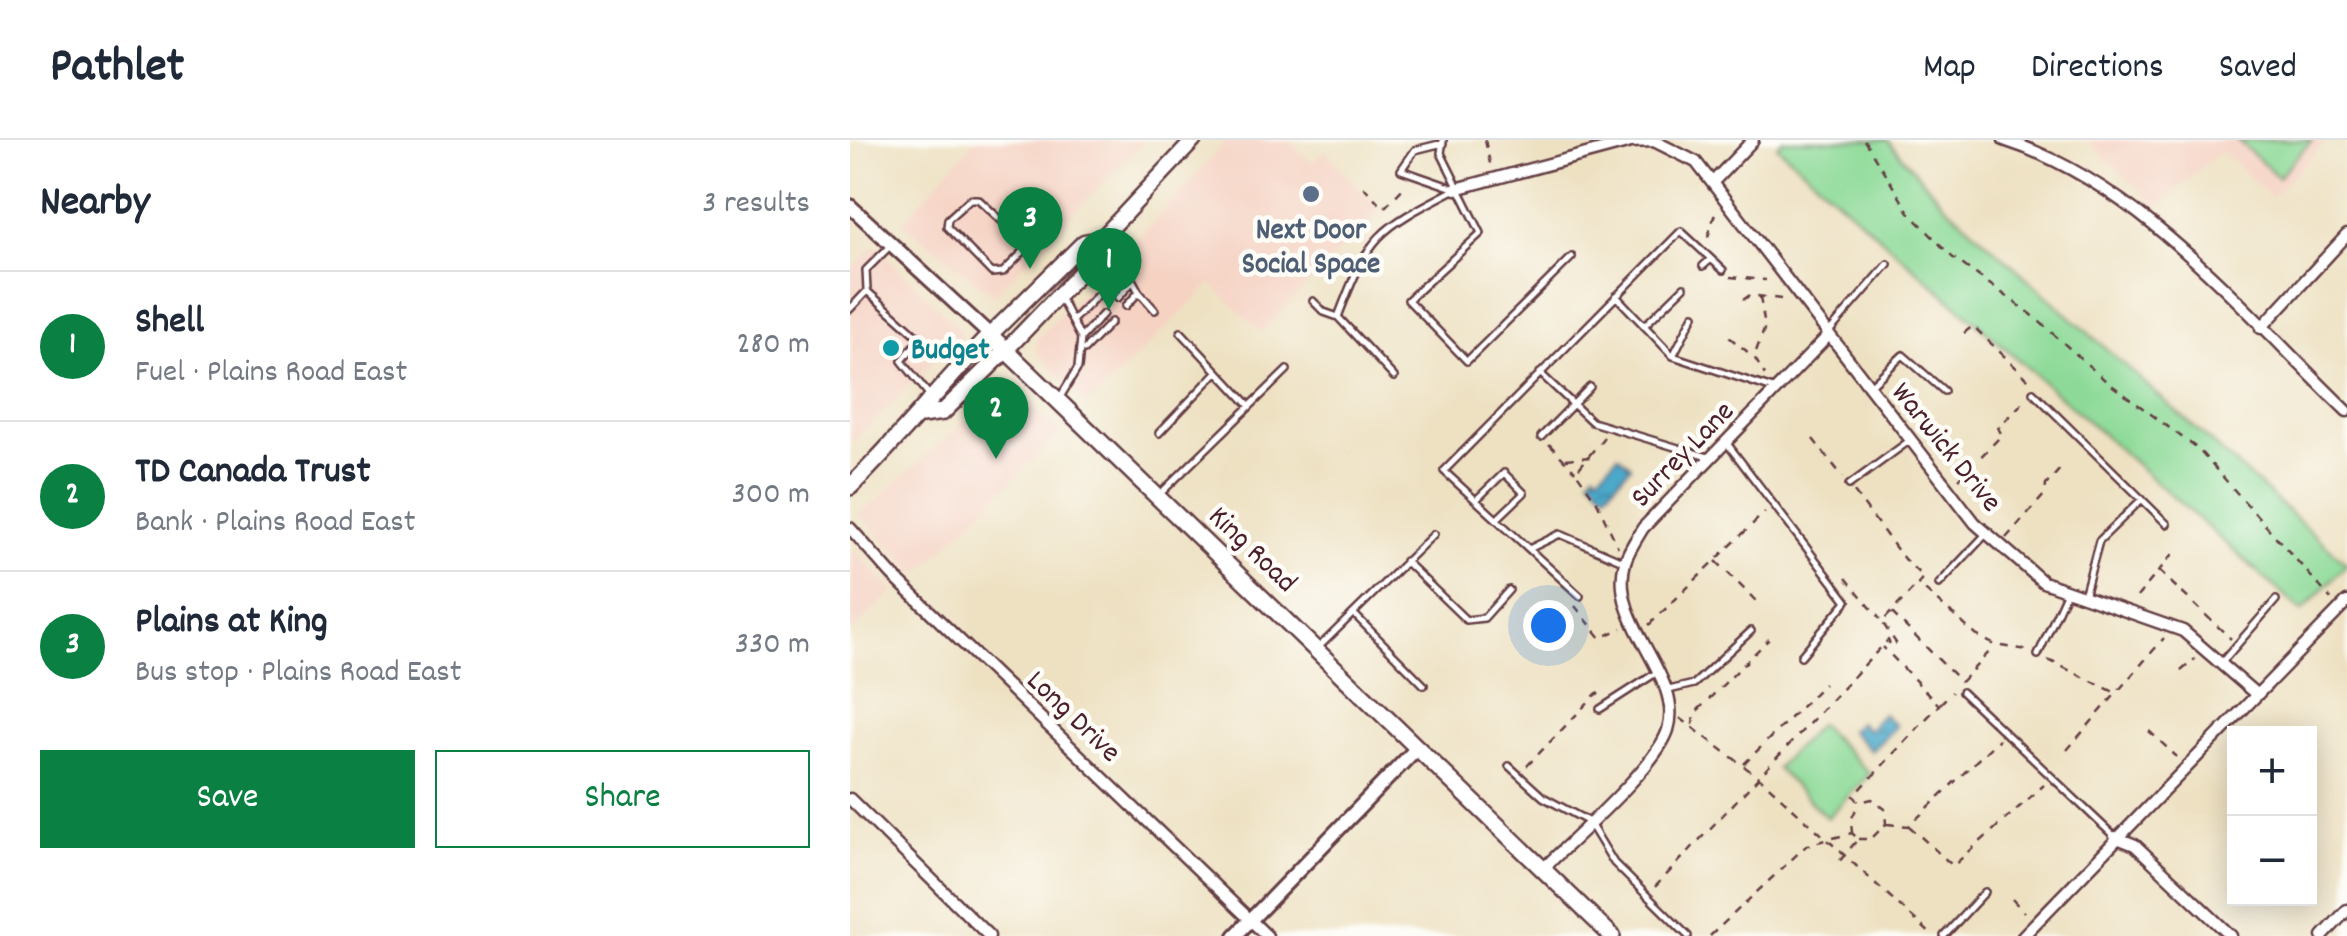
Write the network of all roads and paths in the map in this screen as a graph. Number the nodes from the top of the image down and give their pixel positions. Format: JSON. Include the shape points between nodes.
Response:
{"nodes":[{"id":1,"x":1194,"y":140,"type":"edge"},
{"id":2,"x":1485,"y":140,"type":"edge"},
{"id":3,"x":1585,"y":140,"type":"edge"},
{"id":4,"x":1754,"y":140,"type":"edge"},
{"id":5,"x":1864,"y":140,"type":"edge"},
{"id":6,"x":2004,"y":140,"type":"edge"},
{"id":7,"x":1443,"y":141,"type":"edge"},
{"id":8,"x":2034,"y":144,"type":"edge"},
{"id":9,"x":1588,"y":156,"type":"junction"},
{"id":10,"x":1414,"y":176,"type":"junction"},
{"id":11,"x":1493,"y":180,"type":"junction"},
{"id":12,"x":1713,"y":182,"type":"junction"},
{"id":13,"x":1363,"y":186,"type":"dead end"},
{"id":14,"x":1456,"y":189,"type":"junction"},
{"id":15,"x":850,"y":206,"type":"edge"},
{"id":16,"x":1022,"y":211,"type":"dead end"},
{"id":17,"x":1715,"y":213,"type":"dead end"},
{"id":18,"x":1044,"y":231,"type":"dead end"},
{"id":19,"x":2347,"y":235,"type":"edge"},
{"id":20,"x":1104,"y":236,"type":"junction"},
{"id":21,"x":1708,"y":237,"type":"dead end"},
{"id":22,"x":892,"y":244,"type":"junction"},
{"id":23,"x":1572,"y":257,"type":"dead end"},
{"id":24,"x":1710,"y":259,"type":"junction"},
{"id":25,"x":1888,"y":264,"type":"dead end"},
{"id":26,"x":1703,"y":266,"type":"dead end"},
{"id":27,"x":1125,"y":267,"type":"junction"},
{"id":28,"x":1722,"y":270,"type":"dead end"},
{"id":29,"x":1729,"y":278,"type":"dead end"},
{"id":30,"x":1133,"y":280,"type":"junction"},
{"id":31,"x":1766,"y":280,"type":"dead end"},
{"id":32,"x":1684,"y":287,"type":"dead end"},
{"id":33,"x":867,"y":291,"type":"junction"},
{"id":34,"x":1139,"y":292,"type":"junction"},
{"id":35,"x":1058,"y":296,"type":"junction"},
{"id":36,"x":1616,"y":296,"type":"junction"},
{"id":37,"x":1760,"y":297,"type":"junction"},
{"id":38,"x":1118,"y":298,"type":"dead end"},
{"id":39,"x":1743,"y":300,"type":"dead end"},
{"id":40,"x":1781,"y":300,"type":"dead end"},
{"id":41,"x":1313,"y":302,"type":"dead end"},
{"id":42,"x":1126,"y":306,"type":"dead end"},
{"id":43,"x":850,"y":309,"type":"edge"},
{"id":44,"x":1155,"y":310,"type":"dead end"},
{"id":45,"x":1103,"y":314,"type":"dead end"},
{"id":46,"x":1694,"y":315,"type":"dead end"},
{"id":47,"x":1338,"y":317,"type":"junction"},
{"id":48,"x":1072,"y":321,"type":"junction"},
{"id":49,"x":1111,"y":322,"type":"dead end"},
{"id":50,"x":1644,"y":326,"type":"junction"},
{"id":51,"x":2261,"y":328,"type":"junction"},
{"id":52,"x":1181,"y":332,"type":"dead end"},
{"id":53,"x":1964,"y":333,"type":"dead end"},
{"id":54,"x":990,"y":336,"type":"junction"},
{"id":55,"x":1729,"y":337,"type":"dead end"},
{"id":56,"x":1827,"y":337,"type":"junction"},
{"id":57,"x":1082,"y":338,"type":"junction"},
{"id":58,"x":1006,"y":350,"type":"junction"},
{"id":59,"x":1082,"y":352,"type":"junction"},
{"id":60,"x":1673,"y":356,"type":"junction"},
{"id":61,"x":1754,"y":357,"type":"junction"},
{"id":62,"x":1287,"y":370,"type":"dead end"},
{"id":63,"x":1217,"y":372,"type":"junction"},
{"id":64,"x":1540,"y":372,"type":"junction"},
{"id":65,"x":1766,"y":377,"type":"dead end"},
{"id":66,"x":1394,"y":378,"type":"dead end"},
{"id":67,"x":1590,"y":387,"type":"dead end"},
{"id":68,"x":1868,"y":388,"type":"junction"},
{"id":69,"x":1777,"y":390,"type":"junction"},
{"id":70,"x":1944,"y":390,"type":"dead end"},
{"id":71,"x":2032,"y":392,"type":"junction"},
{"id":72,"x":930,"y":396,"type":"junction"},
{"id":73,"x":1058,"y":400,"type":"junction"},
{"id":74,"x":1571,"y":404,"type":"junction"},
{"id":75,"x":1249,"y":405,"type":"junction"},
{"id":76,"x":2347,"y":412,"type":"edge"},
{"id":77,"x":922,"y":415,"type":"junction"},
{"id":78,"x":1610,"y":427,"type":"junction"},
{"id":79,"x":1158,"y":432,"type":"dead end"},
{"id":80,"x":1541,"y":437,"type":"joint"},
{"id":81,"x":1909,"y":440,"type":"junction"},
{"id":82,"x":1726,"y":442,"type":"junction"},
{"id":83,"x":1592,"y":457,"type":"junction"},
{"id":84,"x":1711,"y":458,"type":"junction"},
{"id":85,"x":1564,"y":460,"type":"junction"},
{"id":86,"x":2060,"y":469,"type":"dead end"},
{"id":87,"x":1576,"y":472,"type":"junction"},
{"id":88,"x":1959,"y":479,"type":"dead end"},
{"id":89,"x":1849,"y":485,"type":"dead end"},
{"id":90,"x":850,"y":487,"type":"edge"},
{"id":91,"x":1159,"y":495,"type":"junction"},
{"id":92,"x":2142,"y":499,"type":"junction"},
{"id":93,"x":1476,"y":500,"type":"junction"},
{"id":94,"x":1773,"y":504,"type":"junction"},
{"id":95,"x":1496,"y":520,"type":"junction"},
{"id":96,"x":2167,"y":524,"type":"dead end"},
{"id":97,"x":850,"y":528,"type":"edge"},
{"id":98,"x":1987,"y":533,"type":"junction"},
{"id":99,"x":1434,"y":534,"type":"dead end"},
{"id":100,"x":2000,"y":545,"type":"junction"},
{"id":101,"x":2178,"y":548,"type":"dead end"},
{"id":102,"x":1529,"y":549,"type":"junction"},
{"id":103,"x":1715,"y":560,"type":"junction"},
{"id":104,"x":1405,"y":561,"type":"junction"},
{"id":105,"x":1625,"y":562,"type":"junction"},
{"id":106,"x":2159,"y":571,"type":"junction"},
{"id":107,"x":1846,"y":578,"type":"dead end"},
{"id":108,"x":1918,"y":584,"type":"dead end"},
{"id":109,"x":1939,"y":584,"type":"dead end"},
{"id":110,"x":1509,"y":590,"type":"dead end"},
{"id":111,"x":2068,"y":590,"type":"junction"},
{"id":112,"x":1580,"y":596,"type":"joint"},
{"id":113,"x":2084,"y":596,"type":"junction"},
{"id":114,"x":2137,"y":597,"type":"dead end"},
{"id":115,"x":2276,"y":600,"type":"dead end"},
{"id":116,"x":1757,"y":602,"type":"dead end"},
{"id":117,"x":2344,"y":605,"type":"edge"},
{"id":118,"x":1891,"y":612,"type":"junction"},
{"id":119,"x":1354,"y":614,"type":"junction"},
{"id":120,"x":1882,"y":622,"type":"junction"},
{"id":121,"x":2174,"y":628,"type":"junction"},
{"id":122,"x":1636,"y":629,"type":"junction"},
{"id":123,"x":1751,"y":631,"type":"dead end"},
{"id":124,"x":1769,"y":638,"type":"dead end"},
{"id":125,"x":2237,"y":644,"type":"junction"},
{"id":126,"x":1995,"y":645,"type":"dead end"},
{"id":127,"x":1882,"y":646,"type":"junction"},
{"id":128,"x":1317,"y":648,"type":"junction"},
{"id":129,"x":2038,"y":655,"type":"dead end"},
{"id":130,"x":1801,"y":656,"type":"dead end"},
{"id":131,"x":2196,"y":658,"type":"dead end"},
{"id":132,"x":2220,"y":664,"type":"junction"},
{"id":133,"x":2181,"y":671,"type":"dead end"},
{"id":134,"x":1656,"y":673,"type":"junction"},
{"id":135,"x":1961,"y":682,"type":"junction"},
{"id":136,"x":1824,"y":684,"type":"dead end"},
{"id":137,"x":1424,"y":685,"type":"dead end"},
{"id":138,"x":1666,"y":690,"type":"junction"},
{"id":139,"x":1962,"y":692,"type":"dead end"},
{"id":140,"x":2256,"y":695,"type":"junction"},
{"id":141,"x":1608,"y":704,"type":"junction"},
{"id":142,"x":1940,"y":705,"type":"junction"},
{"id":143,"x":1600,"y":709,"type":"dead end"},
{"id":144,"x":1671,"y":711,"type":"junction"},
{"id":145,"x":1693,"y":727,"type":"junction"},
{"id":146,"x":2148,"y":731,"type":"dead end"},
{"id":147,"x":2005,"y":733,"type":"junction"},
{"id":148,"x":1418,"y":748,"type":"junction"},
{"id":149,"x":2066,"y":750,"type":"dead end"},
{"id":150,"x":1743,"y":764,"type":"junction"},
{"id":151,"x":1510,"y":766,"type":"dead end"},
{"id":152,"x":2186,"y":766,"type":"junction"},
{"id":153,"x":1519,"y":775,"type":"junction"},
{"id":154,"x":2052,"y":777,"type":"junction"},
{"id":155,"x":1761,"y":779,"type":"junction"},
{"id":156,"x":850,"y":799,"type":"edge"},
{"id":157,"x":1860,"y":802,"type":"junction"},
{"id":158,"x":1589,"y":822,"type":"junction"},
{"id":159,"x":1886,"y":824,"type":"junction"},
{"id":160,"x":1909,"y":826,"type":"junction"},
{"id":161,"x":1852,"y":833,"type":"junction"},
{"id":162,"x":2115,"y":837,"type":"junction"},
{"id":163,"x":1824,"y":838,"type":"junction"},
{"id":164,"x":1858,"y":840,"type":"junction"},
{"id":165,"x":1843,"y":856,"type":"junction"},
{"id":166,"x":1838,"y":863,"type":"dead end"},
{"id":167,"x":1544,"y":868,"type":"junction"},
{"id":168,"x":1985,"y":892,"type":"dead end"},
{"id":169,"x":1647,"y":896,"type":"junction"},
{"id":170,"x":2012,"y":899,"type":"dead end"},
{"id":171,"x":2347,"y":910,"type":"edge"},
{"id":172,"x":2024,"y":912,"type":"dead end"},
{"id":173,"x":1251,"y":919,"type":"junction"},
{"id":174,"x":988,"y":936,"type":"edge"},
{"id":175,"x":1235,"y":936,"type":"edge"},
{"id":176,"x":1268,"y":936,"type":"edge"},
{"id":177,"x":1612,"y":936,"type":"edge"},
{"id":178,"x":1688,"y":936,"type":"edge"},
{"id":179,"x":1710,"y":936,"type":"edge"},
{"id":180,"x":1933,"y":936,"type":"edge"},
{"id":181,"x":1944,"y":936,"type":"edge"},
{"id":182,"x":2023,"y":936,"type":"edge"},
{"id":183,"x":2232,"y":936,"type":"edge"},
{"id":184,"x":2322,"y":936,"type":"edge"}],
"edges":[{"from":1,"to":20,"type":"main road"},
{"from":2,"to":11,"type":"path"},
{"from":3,"to":9,"type":"lane"},
{"from":4,"to":12,"type":"street"},
{"from":5,"to":117,"type":"path","via":[[1909,212],[1952,257],[2198,449],[2312,581]]},
{"from":6,"to":8,"type":"street"},
{"from":7,"to":10,"type":"lane","via":[[1415,150],[1401,170]]},
{"from":7,"to":14,"type":"lane"},
{"from":8,"to":51,"type":"street","via":[[2137,208]]},
{"from":9,"to":11,"type":"street","name":"Warwick Drive"},
{"from":9,"to":12,"type":"street","name":"Warwick Drive","via":[[1654,140],[1696,162]]},
{"from":10,"to":13,"type":"path","via":[[1384,208]]},
{"from":10,"to":14,"type":"lane"},
{"from":11,"to":14,"type":"street","name":"Warwick Drive"},
{"from":12,"to":56,"type":"street","name":"Warwick Drive"},
{"from":14,"to":23,"type":"lane","via":[[1481,234],[1408,300],[1468,361]]},
{"from":14,"to":47,"type":"lane","via":[[1396,220],[1363,252]]},
{"from":15,"to":22,"type":"street","name":"King Road"},
{"from":16,"to":18,"type":"lane","via":[[1003,222],[970,199],[947,227],[992,273],[1003,272]]},
{"from":17,"to":21,"type":"path"},
{"from":19,"to":51,"type":"street"},
{"from":20,"to":27,"type":"lane"},
{"from":20,"to":35,"type":"main road","via":[[1096,255]]},
{"from":20,"to":54,"type":"main road","via":[[1084,242]]},
{"from":22,"to":33,"type":"lane","via":[[866,270]]},
{"from":22,"to":54,"type":"street","name":"King Road"},
{"from":24,"to":26,"type":"lane"},
{"from":24,"to":28,"type":"lane"},
{"from":24,"to":36,"type":"lane","via":[[1681,231]]},
{"from":25,"to":56,"type":"lane"},
{"from":27,"to":30,"type":"lane"},
{"from":27,"to":48,"type":"lane"},
{"from":29,"to":31,"type":"path"},
{"from":30,"to":34,"type":"lane"},
{"from":30,"to":38,"type":"lane"},
{"from":32,"to":50,"type":"lane"},
{"from":33,"to":43,"type":"lane"},
{"from":33,"to":72,"type":"lane","via":[[920,338],[902,361]]},
{"from":34,"to":42,"type":"lane"},
{"from":34,"to":44,"type":"lane"},
{"from":35,"to":48,"type":"lane"},
{"from":35,"to":58,"type":"main road"},
{"from":36,"to":50,"type":"lane"},
{"from":36,"to":64,"type":"lane"},
{"from":37,"to":39,"type":"path"},
{"from":37,"to":40,"type":"path"},
{"from":37,"to":61,"type":"path","via":[[1764,327]]},
{"from":41,"to":47,"type":"lane"},
{"from":45,"to":57,"type":"lane"},
{"from":46,"to":60,"type":"lane"},
{"from":47,"to":66,"type":"lane"},
{"from":48,"to":57,"type":"lane"},
{"from":49,"to":59,"type":"lane"},
{"from":50,"to":60,"type":"lane"},
{"from":51,"to":76,"type":"street"},
{"from":52,"to":63,"type":"lane"},
{"from":53,"to":71,"type":"path","via":[[1973,326],[2033,384]]},
{"from":54,"to":58,"type":"main road","name":"King Road"},
{"from":54,"to":72,"type":"main road"},
{"from":55,"to":61,"type":"path"},
{"from":56,"to":68,"type":"street","name":"Warwick Drive"},
{"from":56,"to":69,"type":"street","name":"Surrey Lane"},
{"from":57,"to":59,"type":"lane"},
{"from":58,"to":73,"type":"main road","name":"King Road"},
{"from":58,"to":77,"type":"main road","via":[[943,412]]},
{"from":59,"to":73,"type":"lane"},
{"from":60,"to":69,"type":"lane"},
{"from":61,"to":65,"type":"path"},
{"from":62,"to":75,"type":"lane"},
{"from":63,"to":75,"type":"lane"},
{"from":63,"to":79,"type":"lane"},
{"from":64,"to":74,"type":"lane"},
{"from":64,"to":93,"type":"lane","via":[[1444,471]]},
{"from":67,"to":74,"type":"lane"},
{"from":68,"to":70,"type":"lane","via":[[1904,355]]},
{"from":68,"to":81,"type":"street","name":"Warwick Drive"},
{"from":69,"to":82,"type":"street","name":"Surrey Lane"},
{"from":71,"to":88,"type":"path"},
{"from":71,"to":92,"type":"lane"},
{"from":72,"to":77,"type":"main road"},
{"from":73,"to":91,"type":"main road","name":"King Road"},
{"from":74,"to":78,"type":"lane"},
{"from":74,"to":80,"type":"lane"},
{"from":75,"to":91,"type":"lane"},
{"from":77,"to":90,"type":"main road"},
{"from":78,"to":83,"type":"path"},
{"from":78,"to":84,"type":"lane"},
{"from":80,"to":85,"type":"path"},
{"from":81,"to":89,"type":"lane"},
{"from":81,"to":98,"type":"street","name":"Warwick Drive"},
{"from":82,"to":84,"type":"street","name":"Surrey Lane"},
{"from":82,"to":94,"type":"lane"},
{"from":83,"to":85,"type":"path"},
{"from":83,"to":87,"type":"path"},
{"from":84,"to":105,"type":"street","name":"Surrey Lane","via":[[1643,528]]},
{"from":85,"to":87,"type":"path"},
{"from":86,"to":100,"type":"path"},
{"from":87,"to":105,"type":"path"},
{"from":91,"to":128,"type":"main road","name":"King Road"},
{"from":92,"to":96,"type":"lane"},
{"from":92,"to":113,"type":"lane","via":[[2098,541]]},
{"from":93,"to":95,"type":"lane"},
{"from":93,"to":95,"type":"lane","via":[[1504,473],[1524,494]]},
{"from":94,"to":103,"type":"path"},
{"from":94,"to":130,"type":"lane","via":[[1847,601]]},
{"from":95,"to":102,"type":"lane"},
{"from":97,"to":173,"type":"street","name":"Long Drive"},
{"from":98,"to":100,"type":"street","name":"Warwick Drive"},
{"from":98,"to":109,"type":"lane"},
{"from":99,"to":104,"type":"lane"},
{"from":100,"to":111,"type":"street","name":"Warwick Drive","via":[[2043,582]]},
{"from":101,"to":106,"type":"path"},
{"from":102,"to":105,"type":"lane","via":[[1560,534]]},
{"from":102,"to":112,"type":"lane"},
{"from":103,"to":116,"type":"path"},
{"from":103,"to":122,"type":"path"},
{"from":104,"to":110,"type":"lane","via":[[1466,620],[1484,618]]},
{"from":104,"to":119,"type":"lane"},
{"from":105,"to":122,"type":"street","via":[[1622,598]]},
{"from":106,"to":114,"type":"path"},
{"from":106,"to":125,"type":"path"},
{"from":107,"to":120,"type":"path"},
{"from":108,"to":118,"type":"path"},
{"from":111,"to":113,"type":"street","name":"Warwick Drive"},
{"from":111,"to":129,"type":"lane"},
{"from":112,"to":122,"type":"path","via":[[1573,609],[1600,638]]},
{"from":113,"to":121,"type":"street","name":"Warwick Drive"},
{"from":115,"to":125,"type":"lane"},
{"from":117,"to":140,"type":"street"},
{"from":118,"to":120,"type":"path"},
{"from":118,"to":135,"type":"path"},
{"from":119,"to":128,"type":"lane"},
{"from":119,"to":137,"type":"lane"},
{"from":120,"to":127,"type":"path","via":[[1896,643]]},
{"from":121,"to":132,"type":"street","name":"Warwick Drive"},
{"from":121,"to":149,"type":"path"},
{"from":122,"to":134,"type":"street"},
{"from":123,"to":138,"type":"lane","via":[[1694,684]]},
{"from":124,"to":145,"type":"path","via":[[1694,714]]},
{"from":125,"to":132,"type":"lane"},
{"from":126,"to":135,"type":"path"},
{"from":127,"to":142,"type":"path"},
{"from":127,"to":155,"type":"path"},
{"from":128,"to":148,"type":"main road","name":"King Road"},
{"from":131,"to":133,"type":"path"},
{"from":132,"to":140,"type":"street","name":"Warwick Drive"},
{"from":134,"to":138,"type":"street"},
{"from":134,"to":141,"type":"lane"},
{"from":135,"to":142,"type":"path"},
{"from":136,"to":150,"type":"path"},
{"from":138,"to":144,"type":"street"},
{"from":139,"to":147,"type":"lane"},
{"from":140,"to":152,"type":"street"},
{"from":141,"to":143,"type":"lane"},
{"from":141,"to":153,"type":"path","via":[[1597,694]]},
{"from":142,"to":157,"type":"path","via":[[1854,796]]},
{"from":144,"to":145,"type":"path"},
{"from":144,"to":158,"type":"street","via":[[1653,758]]},
{"from":145,"to":150,"type":"path"},
{"from":146,"to":152,"type":"path"},
{"from":147,"to":154,"type":"lane"},
{"from":147,"to":160,"type":"path"},
{"from":148,"to":167,"type":"main road","name":"King Road"},
{"from":148,"to":173,"type":"street"},
{"from":150,"to":155,"type":"path"},
{"from":151,"to":153,"type":"lane"},
{"from":152,"to":162,"type":"street"},
{"from":153,"to":158,"type":"lane","via":[[1543,798]]},
{"from":154,"to":160,"type":"path","via":[[1953,866]]},
{"from":154,"to":162,"type":"lane"},
{"from":155,"to":163,"type":"path"},
{"from":155,"to":169,"type":"path"},
{"from":156,"to":174,"type":"street"},
{"from":157,"to":159,"type":"path","via":[[1872,800],[1885,809]]},
{"from":157,"to":161,"type":"path"},
{"from":158,"to":167,"type":"street"},
{"from":158,"to":169,"type":"lane","via":[[1614,863]]},
{"from":159,"to":160,"type":"path"},
{"from":159,"to":164,"type":"path","via":[[1871,840]]},
{"from":161,"to":163,"type":"path"},
{"from":161,"to":164,"type":"path"},
{"from":162,"to":182,"type":"street"},
{"from":162,"to":183,"type":"street","via":[[2135,845]]},
{"from":163,"to":165,"type":"path"},
{"from":163,"to":179,"type":"path","via":[[1807,845]]},
{"from":164,"to":165,"type":"path"},
{"from":165,"to":166,"type":"path"},
{"from":165,"to":180,"type":"path"},
{"from":167,"to":177,"type":"main road","name":"King Road"},
{"from":168,"to":181,"type":"lane"},
{"from":169,"to":178,"type":"lane"},
{"from":170,"to":172,"type":"path"},
{"from":171,"to":184,"type":"street"},
{"from":173,"to":175,"type":"street"},
{"from":173,"to":176,"type":"street","name":"Long Drive"}]}
